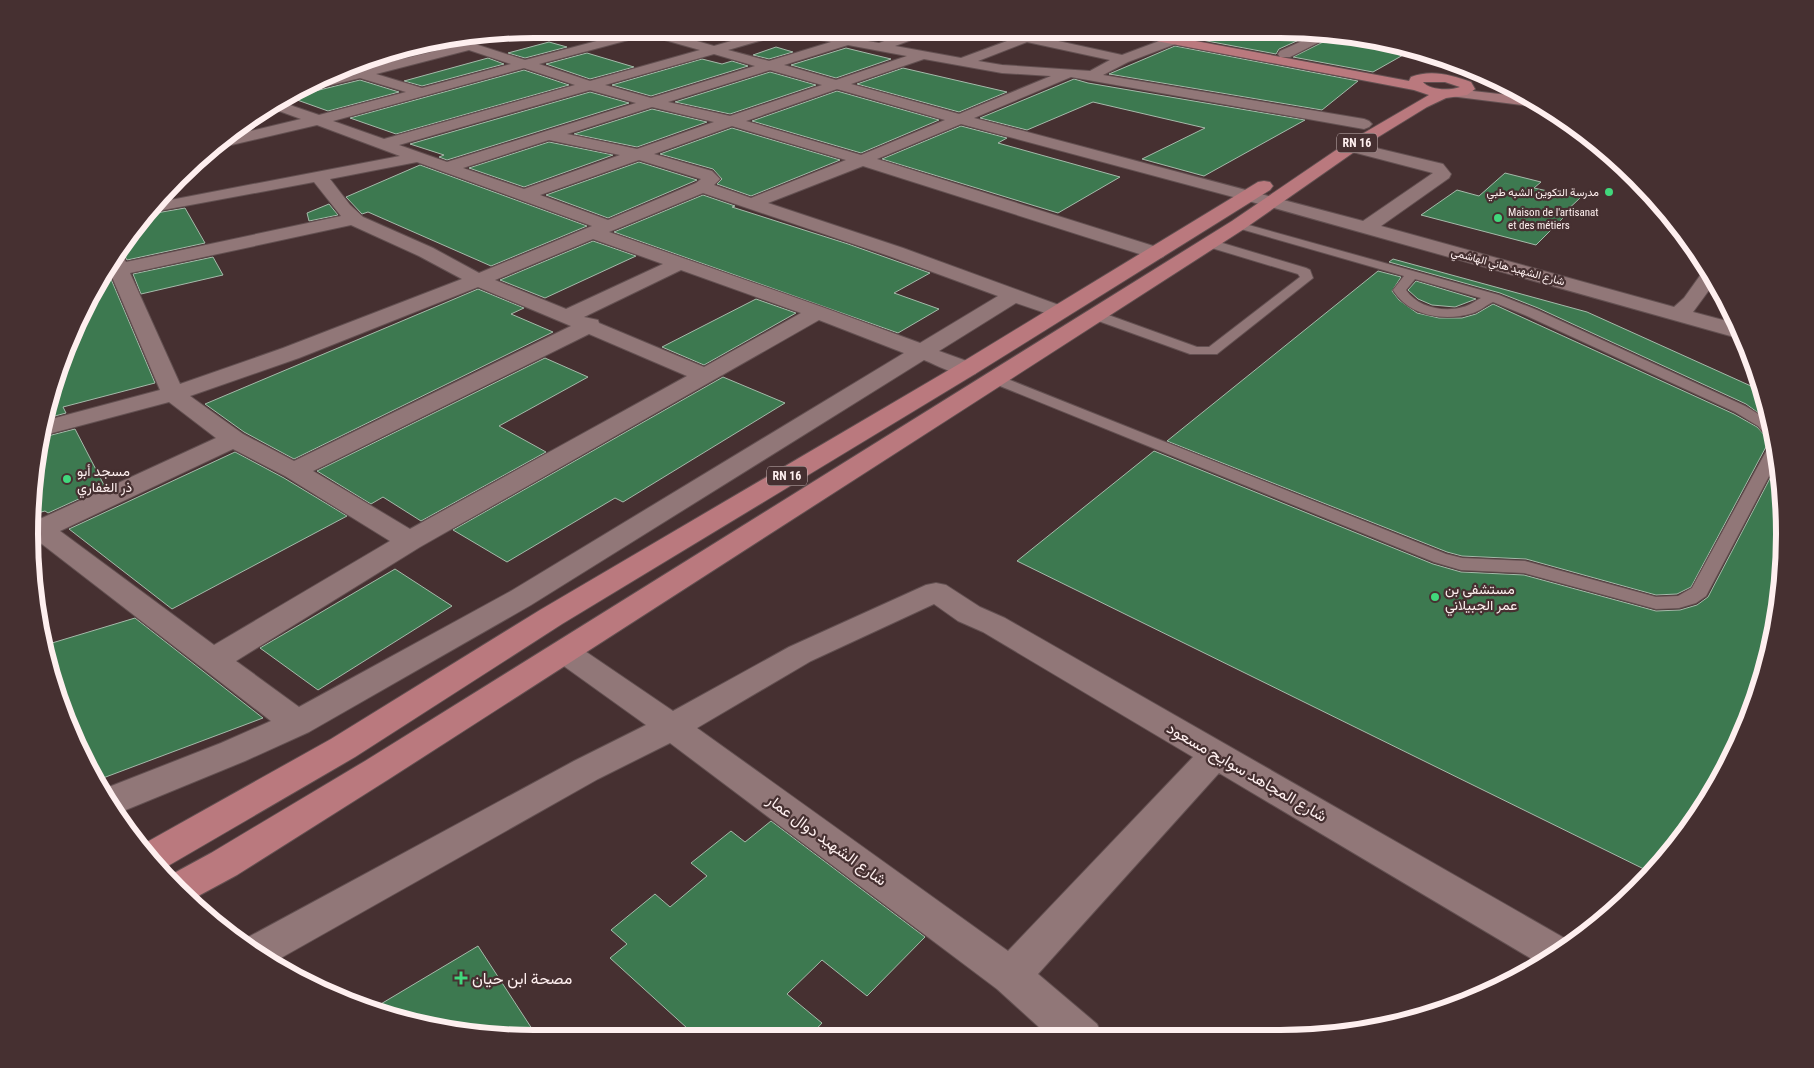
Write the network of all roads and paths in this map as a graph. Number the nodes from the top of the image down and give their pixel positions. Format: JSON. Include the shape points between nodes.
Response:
{"nodes":[{"id":1,"x":622,"y":38,"type":"edge"},
{"id":2,"x":673,"y":38,"type":"edge"},
{"id":3,"x":753,"y":38,"type":"edge"},
{"id":4,"x":831,"y":38,"type":"edge"},
{"id":5,"x":905,"y":38,"type":"edge"},
{"id":6,"x":1026,"y":38,"type":"joint"},
{"id":7,"x":1163,"y":38,"type":"edge"},
{"id":8,"x":1198,"y":38,"type":"edge"},
{"id":9,"x":1316,"y":39,"type":"edge"},
{"id":10,"x":1174,"y":40,"type":"junction"},
{"id":11,"x":848,"y":41,"type":"junction"},
{"id":12,"x":461,"y":43,"type":"edge"},
{"id":13,"x":470,"y":46,"type":"junction"},
{"id":14,"x":880,"y":47,"type":"junction"},
{"id":15,"x":712,"y":49,"type":"junction"},
{"id":16,"x":1285,"y":54,"type":"junction"},
{"id":17,"x":924,"y":55,"type":"junction"},
{"id":18,"x":1123,"y":59,"type":"junction"},
{"id":19,"x":962,"y":62,"type":"junction"},
{"id":20,"x":526,"y":64,"type":"junction"},
{"id":21,"x":772,"y":65,"type":"junction"},
{"id":22,"x":1451,"y":68,"type":"edge"},
{"id":23,"x":353,"y":72,"type":"edge"},
{"id":24,"x":1070,"y":73,"type":"junction"},
{"id":25,"x":361,"y":74,"type":"junction"},
{"id":26,"x":1363,"y":76,"type":"junction"},
{"id":27,"x":1472,"y":76,"type":"edge"},
{"id":28,"x":330,"y":81,"type":"edge"},
{"id":29,"x":838,"y":84,"type":"junction"},
{"id":30,"x":588,"y":85,"type":"junction"},
{"id":31,"x":1441,"y":86,"type":"junction"},
{"id":32,"x":1501,"y":89,"type":"edge"},
{"id":33,"x":420,"y":92,"type":"junction"},
{"id":34,"x":1399,"y":94,"type":"dead end"},
{"id":35,"x":1520,"y":100,"type":"edge"},
{"id":36,"x":652,"y":103,"type":"junction"},
{"id":37,"x":281,"y":107,"type":"edge"},
{"id":38,"x":484,"y":115,"type":"junction"},
{"id":39,"x":959,"y":119,"type":"junction"},
{"id":40,"x":319,"y":120,"type":"junction"},
{"id":41,"x":731,"y":121,"type":"junction"},
{"id":42,"x":508,"y":122,"type":"dead end"},
{"id":43,"x":1364,"y":124,"type":"junction"},
{"id":44,"x":524,"y":128,"type":"dead end"},
{"id":45,"x":548,"y":136,"type":"junction"},
{"id":46,"x":232,"y":140,"type":"edge"},
{"id":47,"x":384,"y":144,"type":"junction"},
{"id":48,"x":1351,"y":147,"type":"junction"},
{"id":49,"x":637,"y":154,"type":"junction"},
{"id":50,"x":419,"y":156,"type":"junction"},
{"id":51,"x":862,"y":160,"type":"junction"},
{"id":52,"x":448,"y":167,"type":"junction"},
{"id":53,"x":319,"y":177,"type":"junction"},
{"id":54,"x":702,"y":187,"type":"junction"},
{"id":55,"x":525,"y":195,"type":"junction"},
{"id":56,"x":1261,"y":199,"type":"junction"},
{"id":57,"x":750,"y":204,"type":"junction"},
{"id":58,"x":160,"y":208,"type":"edge"},
{"id":59,"x":353,"y":218,"type":"junction"},
{"id":60,"x":1373,"y":223,"type":"junction"},
{"id":61,"x":1238,"y":225,"type":"junction"},
{"id":62,"x":601,"y":229,"type":"junction"},
{"id":63,"x":1210,"y":230,"type":"junction"},
{"id":64,"x":1156,"y":253,"type":"junction"},
{"id":65,"x":679,"y":264,"type":"junction"},
{"id":66,"x":117,"y":265,"type":"edge"},
{"id":67,"x":114,"y":270,"type":"edge"},
{"id":68,"x":1413,"y":274,"type":"junction"},
{"id":69,"x":478,"y":280,"type":"junction"},
{"id":70,"x":1706,"y":280,"type":"edge"},
{"id":71,"x":1014,"y":295,"type":"junction"},
{"id":72,"x":1494,"y":298,"type":"junction"},
{"id":73,"x":1685,"y":308,"type":"junction"},
{"id":74,"x":1724,"y":311,"type":"edge"},
{"id":75,"x":818,"y":312,"type":"junction"},
{"id":76,"x":1060,"y":312,"type":"junction"},
{"id":77,"x":1094,"y":315,"type":"junction"},
{"id":78,"x":568,"y":316,"type":"junction"},
{"id":79,"x":590,"y":326,"type":"junction"},
{"id":80,"x":1731,"y":327,"type":"edge"},
{"id":81,"x":922,"y":351,"type":"junction"},
{"id":82,"x":967,"y":369,"type":"junction"},
{"id":83,"x":705,"y":374,"type":"junction"},
{"id":84,"x":995,"y":378,"type":"junction"},
{"id":85,"x":173,"y":394,"type":"junction"},
{"id":86,"x":1764,"y":424,"type":"edge"},
{"id":87,"x":49,"y":427,"type":"edge"},
{"id":88,"x":234,"y":439,"type":"junction"},
{"id":89,"x":1770,"y":458,"type":"edge"},
{"id":90,"x":294,"y":471,"type":"junction"},
{"id":91,"x":38,"y":531,"type":"edge"},
{"id":92,"x":38,"y":534,"type":"edge"},
{"id":93,"x":410,"y":541,"type":"junction"},
{"id":94,"x":565,"y":652,"type":"junction"},
{"id":95,"x":213,"y":660,"type":"junction"},
{"id":96,"x":297,"y":723,"type":"junction"},
{"id":97,"x":672,"y":727,"type":"junction"},
{"id":98,"x":1216,"y":754,"type":"junction"},
{"id":99,"x":115,"y":800,"type":"edge"},
{"id":100,"x":155,"y":854,"type":"edge"},
{"id":101,"x":184,"y":886,"type":"edge"},
{"id":102,"x":262,"y":949,"type":"edge"},
{"id":103,"x":1551,"y":950,"type":"edge"},
{"id":104,"x":1011,"y":976,"type":"junction"},
{"id":105,"x":1073,"y":1030,"type":"edge"}],
"edges":[{"from":1,"to":20,"type":"street"},
{"from":2,"to":15,"type":"street","name":"شارع الشهيد هاني الهاشمي"},
{"from":3,"to":15,"type":"street"},
{"from":4,"to":11,"type":"street"},
{"from":5,"to":14,"type":"street"},
{"from":6,"to":18,"type":"street"},
{"from":6,"to":19,"type":"street"},
{"from":7,"to":10,"type":"main road"},
{"from":8,"to":16,"type":"main road"},
{"from":9,"to":16,"type":"street"},
{"from":10,"to":18,"type":"street"},
{"from":10,"to":26,"type":"main road"},
{"from":11,"to":14,"type":"street"},
{"from":11,"to":21,"type":"street"},
{"from":12,"to":13,"type":"street"},
{"from":13,"to":20,"type":"street"},
{"from":13,"to":25,"type":"street"},
{"from":14,"to":17,"type":"street"},
{"from":15,"to":21,"type":"street","name":"شارع الشهيد هاني الهاشمي"},
{"from":15,"to":30,"type":"street"},
{"from":16,"to":31,"type":"main road"},
{"from":17,"to":19,"type":"street"},
{"from":17,"to":29,"type":"street"},
{"from":18,"to":24,"type":"street","via":[[1092,75]]},
{"from":19,"to":24,"type":"street","via":[[1002,69]]},
{"from":20,"to":30,"type":"street"},
{"from":20,"to":33,"type":"street"},
{"from":21,"to":29,"type":"street","name":"شارع الشهيد هاني الهاشمي"},
{"from":21,"to":36,"type":"street"},
{"from":22,"to":31,"type":"main road","number":"RN 16"},
{"from":23,"to":25,"type":"street"},
{"from":24,"to":39,"type":"street"},
{"from":24,"to":43,"type":"street"},
{"from":25,"to":28,"type":"street"},
{"from":25,"to":33,"type":"street"},
{"from":26,"to":31,"type":"main road"},
{"from":26,"to":34,"type":"main road","via":[[1394,87]]},
{"from":27,"to":31,"type":"main road","number":"RN 16"},
{"from":29,"to":39,"type":"street","name":"شارع الشهيد هاني الهاشمي"},
{"from":29,"to":41,"type":"street"},
{"from":30,"to":36,"type":"street"},
{"from":30,"to":38,"type":"street"},
{"from":31,"to":32,"type":"main road"},
{"from":31,"to":35,"type":"main road"},
{"from":31,"to":43,"type":"main road","number":"RN 16"},
{"from":31,"to":48,"type":"main road","number":"RN 16","via":[[1422,104]]},
{"from":33,"to":38,"type":"street"},
{"from":33,"to":40,"type":"street"},
{"from":36,"to":41,"type":"street"},
{"from":36,"to":45,"type":"street"},
{"from":37,"to":40,"type":"street"},
{"from":38,"to":42,"type":"street"},
{"from":38,"to":47,"type":"street"},
{"from":39,"to":51,"type":"street"},
{"from":39,"to":56,"type":"street","name":"شارع الشهيد هاني الهاشمي"},
{"from":40,"to":46,"type":"street"},
{"from":40,"to":47,"type":"street"},
{"from":41,"to":49,"type":"street"},
{"from":41,"to":51,"type":"street"},
{"from":43,"to":56,"type":"main road","number":"RN 16"},
{"from":44,"to":45,"type":"street"},
{"from":45,"to":49,"type":"street"},
{"from":45,"to":52,"type":"street"},
{"from":47,"to":50,"type":"street"},
{"from":48,"to":56,"type":"main road","number":"RN 16"},
{"from":48,"to":60,"type":"street","via":[[1437,168],[1443,174]]},
{"from":49,"to":54,"type":"street","via":[[706,175],[712,180]]},
{"from":49,"to":55,"type":"street"},
{"from":50,"to":52,"type":"street"},
{"from":50,"to":53,"type":"street"},
{"from":51,"to":57,"type":"street"},
{"from":51,"to":64,"type":"street"},
{"from":52,"to":55,"type":"street"},
{"from":53,"to":58,"type":"street"},
{"from":53,"to":59,"type":"street"},
{"from":54,"to":57,"type":"street"},
{"from":54,"to":62,"type":"street"},
{"from":55,"to":62,"type":"street"},
{"from":56,"to":60,"type":"street","name":"شارع الشهيد هاني الهاشمي"},
{"from":56,"to":61,"type":"main road","number":"RN 16"},
{"from":56,"to":63,"type":"main road","number":"RN 16"},
{"from":57,"to":71,"type":"street","via":[[825,227]]},
{"from":59,"to":66,"type":"street"},
{"from":59,"to":69,"type":"street"},
{"from":60,"to":73,"type":"street","name":"شارع الشهيد هاني الهاشمي"},
{"from":61,"to":63,"type":"main road","number":"RN 16"},
{"from":61,"to":68,"type":"lane"},
{"from":62,"to":65,"type":"street"},
{"from":62,"to":69,"type":"street"},
{"from":63,"to":64,"type":"main road","number":"RN 16"},
{"from":63,"to":77,"type":"main road","number":"RN 16"},
{"from":63,"to":77,"type":"lane","via":[[1306,272],[1307,278],[1212,351],[1194,351]]},
{"from":64,"to":76,"type":"main road","number":"RN 16"},
{"from":65,"to":75,"type":"street"},
{"from":65,"to":78,"type":"street"},
{"from":67,"to":85,"type":"street"},
{"from":68,"to":72,"type":"lane"},
{"from":68,"to":72,"type":"lane","via":[[1399,290],[1408,302],[1420,307],[1461,312]]},
{"from":69,"to":78,"type":"street"},
{"from":69,"to":85,"type":"street","via":[[291,353]]},
{"from":70,"to":73,"type":"street"},
{"from":71,"to":76,"type":"street"},
{"from":71,"to":81,"type":"street"},
{"from":72,"to":86,"type":"lane","via":[[1740,409]]},
{"from":73,"to":74,"type":"street"},
{"from":73,"to":80,"type":"street","name":"شارع الشهيد هاني الهاشمي"},
{"from":75,"to":81,"type":"street"},
{"from":75,"to":83,"type":"street"},
{"from":76,"to":82,"type":"main road","number":"RN 16"},
{"from":77,"to":84,"type":"main road","number":"RN 16"},
{"from":78,"to":79,"type":"street"},
{"from":79,"to":83,"type":"street"},
{"from":79,"to":90,"type":"street"},
{"from":81,"to":82,"type":"street"},
{"from":81,"to":96,"type":"street","via":[[521,598]]},
{"from":82,"to":100,"type":"main road","number":"RN 16","via":[[606,584],[343,748]]},
{"from":83,"to":93,"type":"street"},
{"from":84,"to":89,"type":"lane","via":[[1440,558],[1461,564],[1525,567],[1656,603],[1675,604],[1699,592]]},
{"from":84,"to":94,"type":"main road","number":"RN 16"},
{"from":85,"to":87,"type":"street"},
{"from":85,"to":88,"type":"street"},
{"from":88,"to":90,"type":"street"},
{"from":88,"to":91,"type":"street"},
{"from":90,"to":93,"type":"street"},
{"from":92,"to":95,"type":"street"},
{"from":93,"to":95,"type":"street"},
{"from":94,"to":97,"type":"street","name":"شارع الشهيد دوال عمار"},
{"from":94,"to":101,"type":"main road","number":"RN 16"},
{"from":95,"to":96,"type":"street"},
{"from":96,"to":99,"type":"street"},
{"from":97,"to":98,"type":"street","name":"شارع المجاهد سوايح مسعود","via":[[800,654],[936,592]]},
{"from":97,"to":102,"type":"street","via":[[586,770]]},
{"from":97,"to":104,"type":"street","name":"شارع الشهيد دوال عمار"},
{"from":98,"to":103,"type":"street","name":"شارع المجاهد سوايح مسعود"},
{"from":98,"to":104,"type":"street"},
{"from":104,"to":105,"type":"street","name":"شارع الشهيد دوال عمار"}]}
